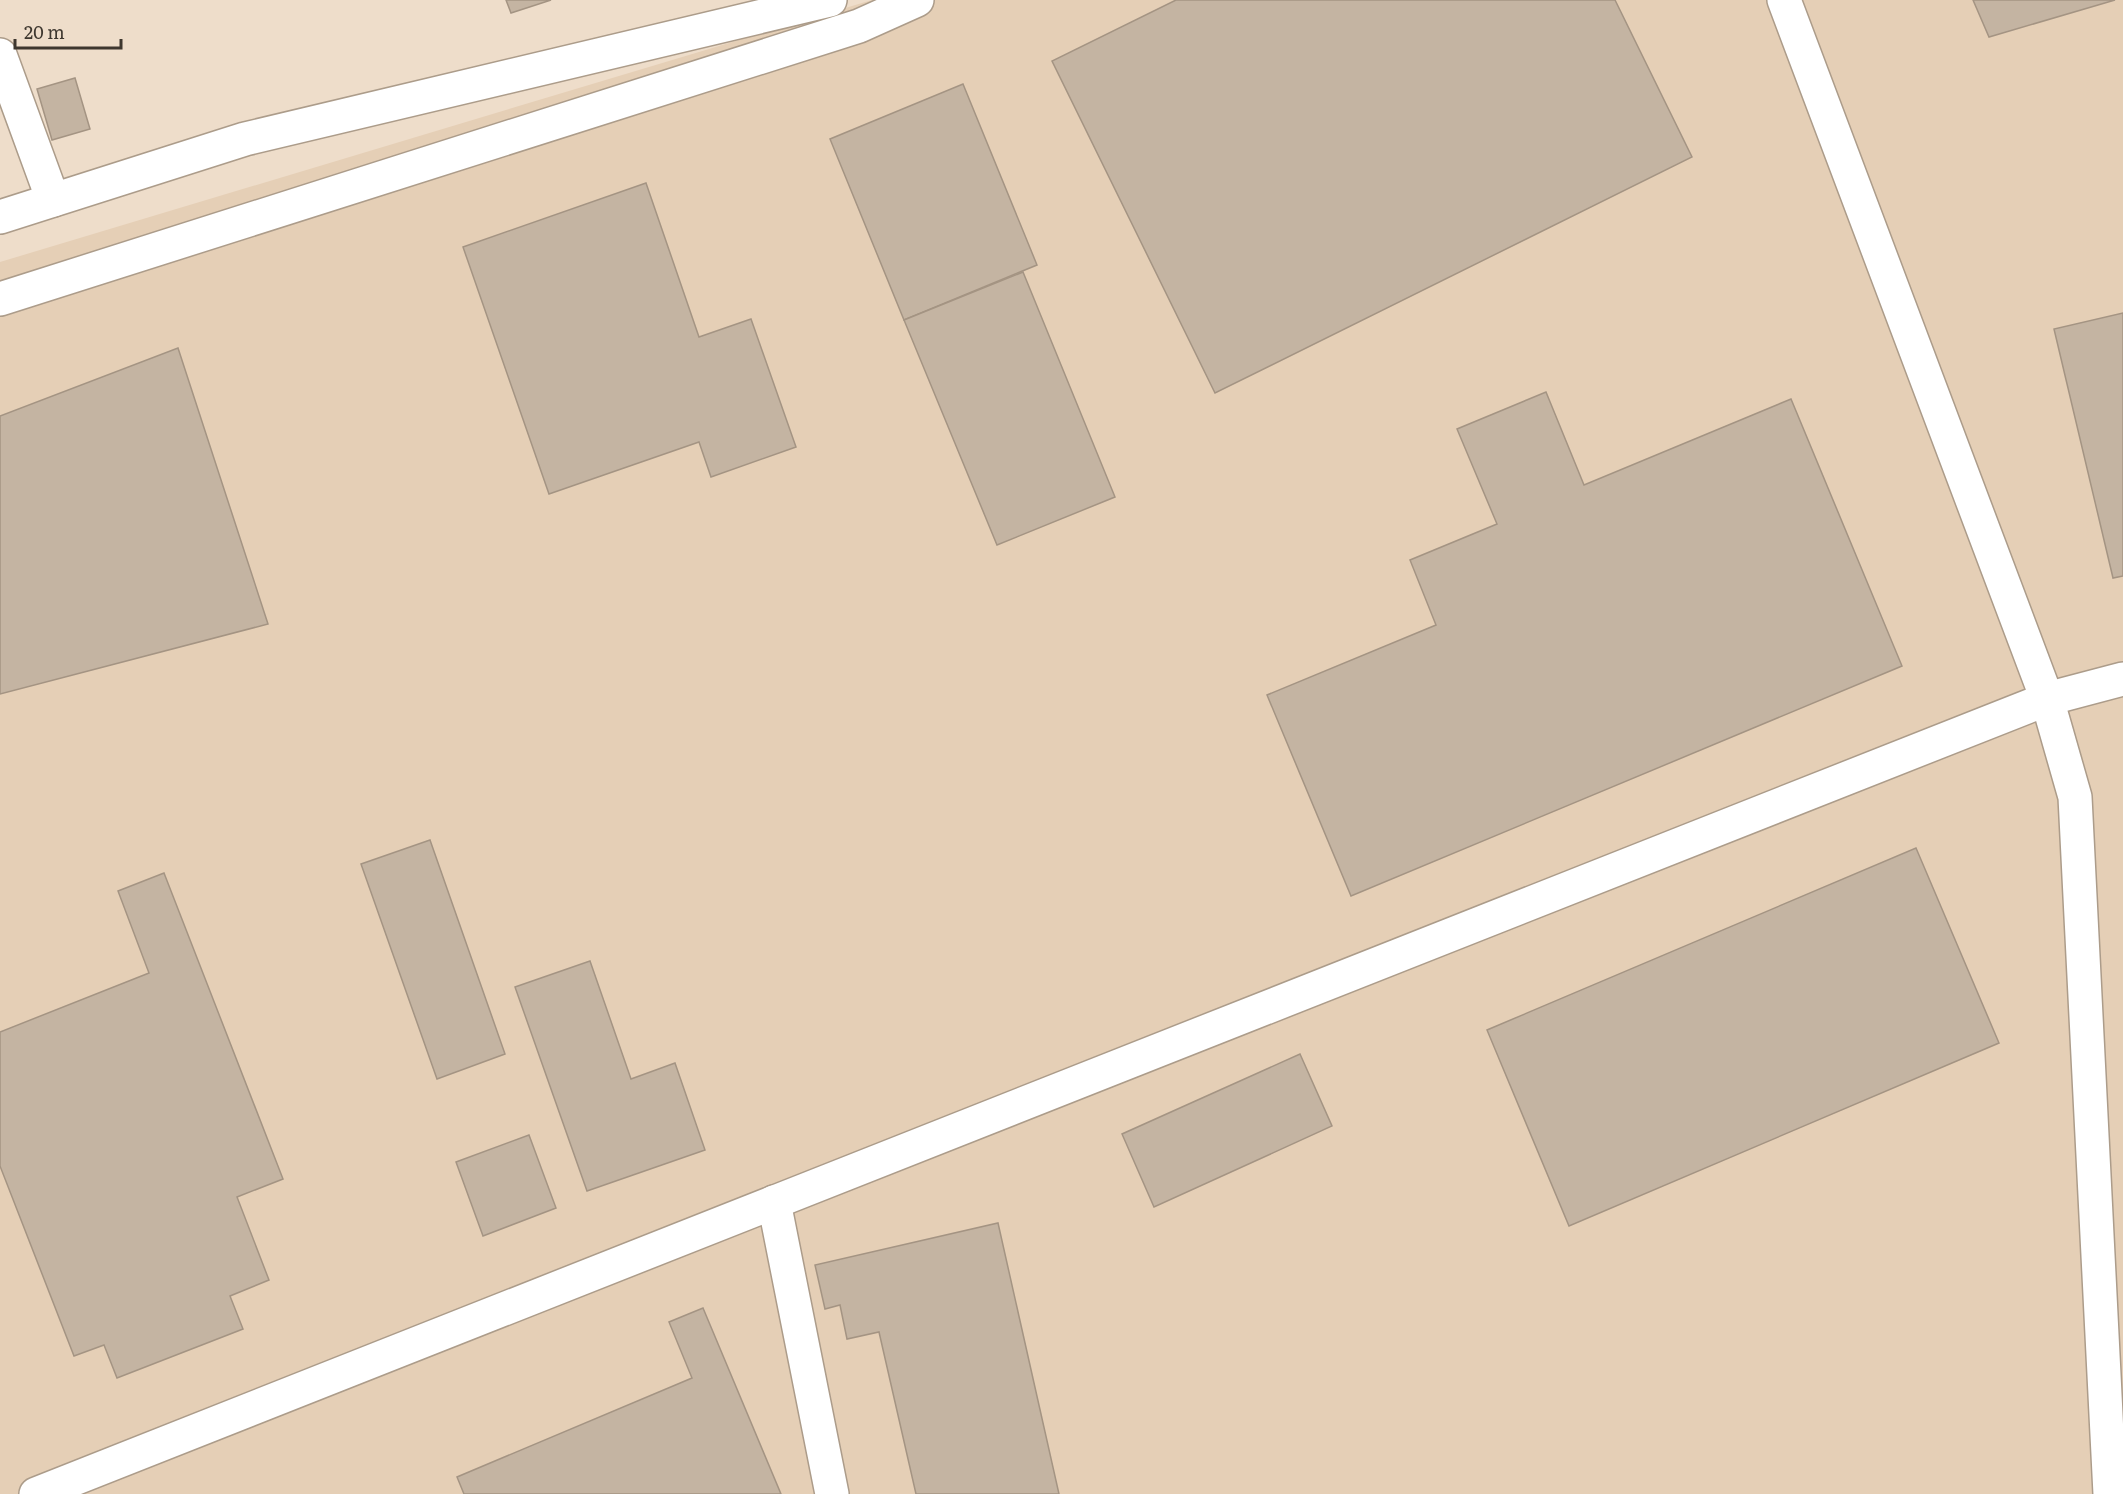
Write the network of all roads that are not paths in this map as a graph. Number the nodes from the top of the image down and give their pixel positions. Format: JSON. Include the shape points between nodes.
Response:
{"nodes":[{"id":1,"x":830,"y":0,"type":"edge"},
{"id":2,"x":917,"y":0,"type":"edge"},
{"id":3,"x":1784,"y":0,"type":"edge"},
{"id":4,"x":0,"y":55,"type":"edge"},
{"id":5,"x":53,"y":200,"type":"junction"},
{"id":6,"x":0,"y":217,"type":"edge"},
{"id":7,"x":0,"y":299,"type":"edge"},
{"id":8,"x":2123,"y":679,"type":"edge"},
{"id":9,"x":2047,"y":699,"type":"junction"},
{"id":10,"x":774,"y":1202,"type":"junction"},
{"id":11,"x":36,"y":1494,"type":"edge"},
{"id":12,"x":832,"y":1494,"type":"edge"},
{"id":13,"x":2110,"y":1494,"type":"edge"}],
"edges":[{"from":1,"to":5,"type":"street","via":[[245,139]]},
{"from":2,"to":7,"type":"street","via":[[859,26]]},
{"from":3,"to":9,"type":"street"},
{"from":4,"to":5,"type":"street"},
{"from":5,"to":6,"type":"street"},
{"from":8,"to":9,"type":"street"},
{"from":9,"to":10,"type":"street"},
{"from":9,"to":13,"type":"street","via":[[2075,797]]},
{"from":10,"to":11,"type":"street"},
{"from":10,"to":12,"type":"street"}]}
